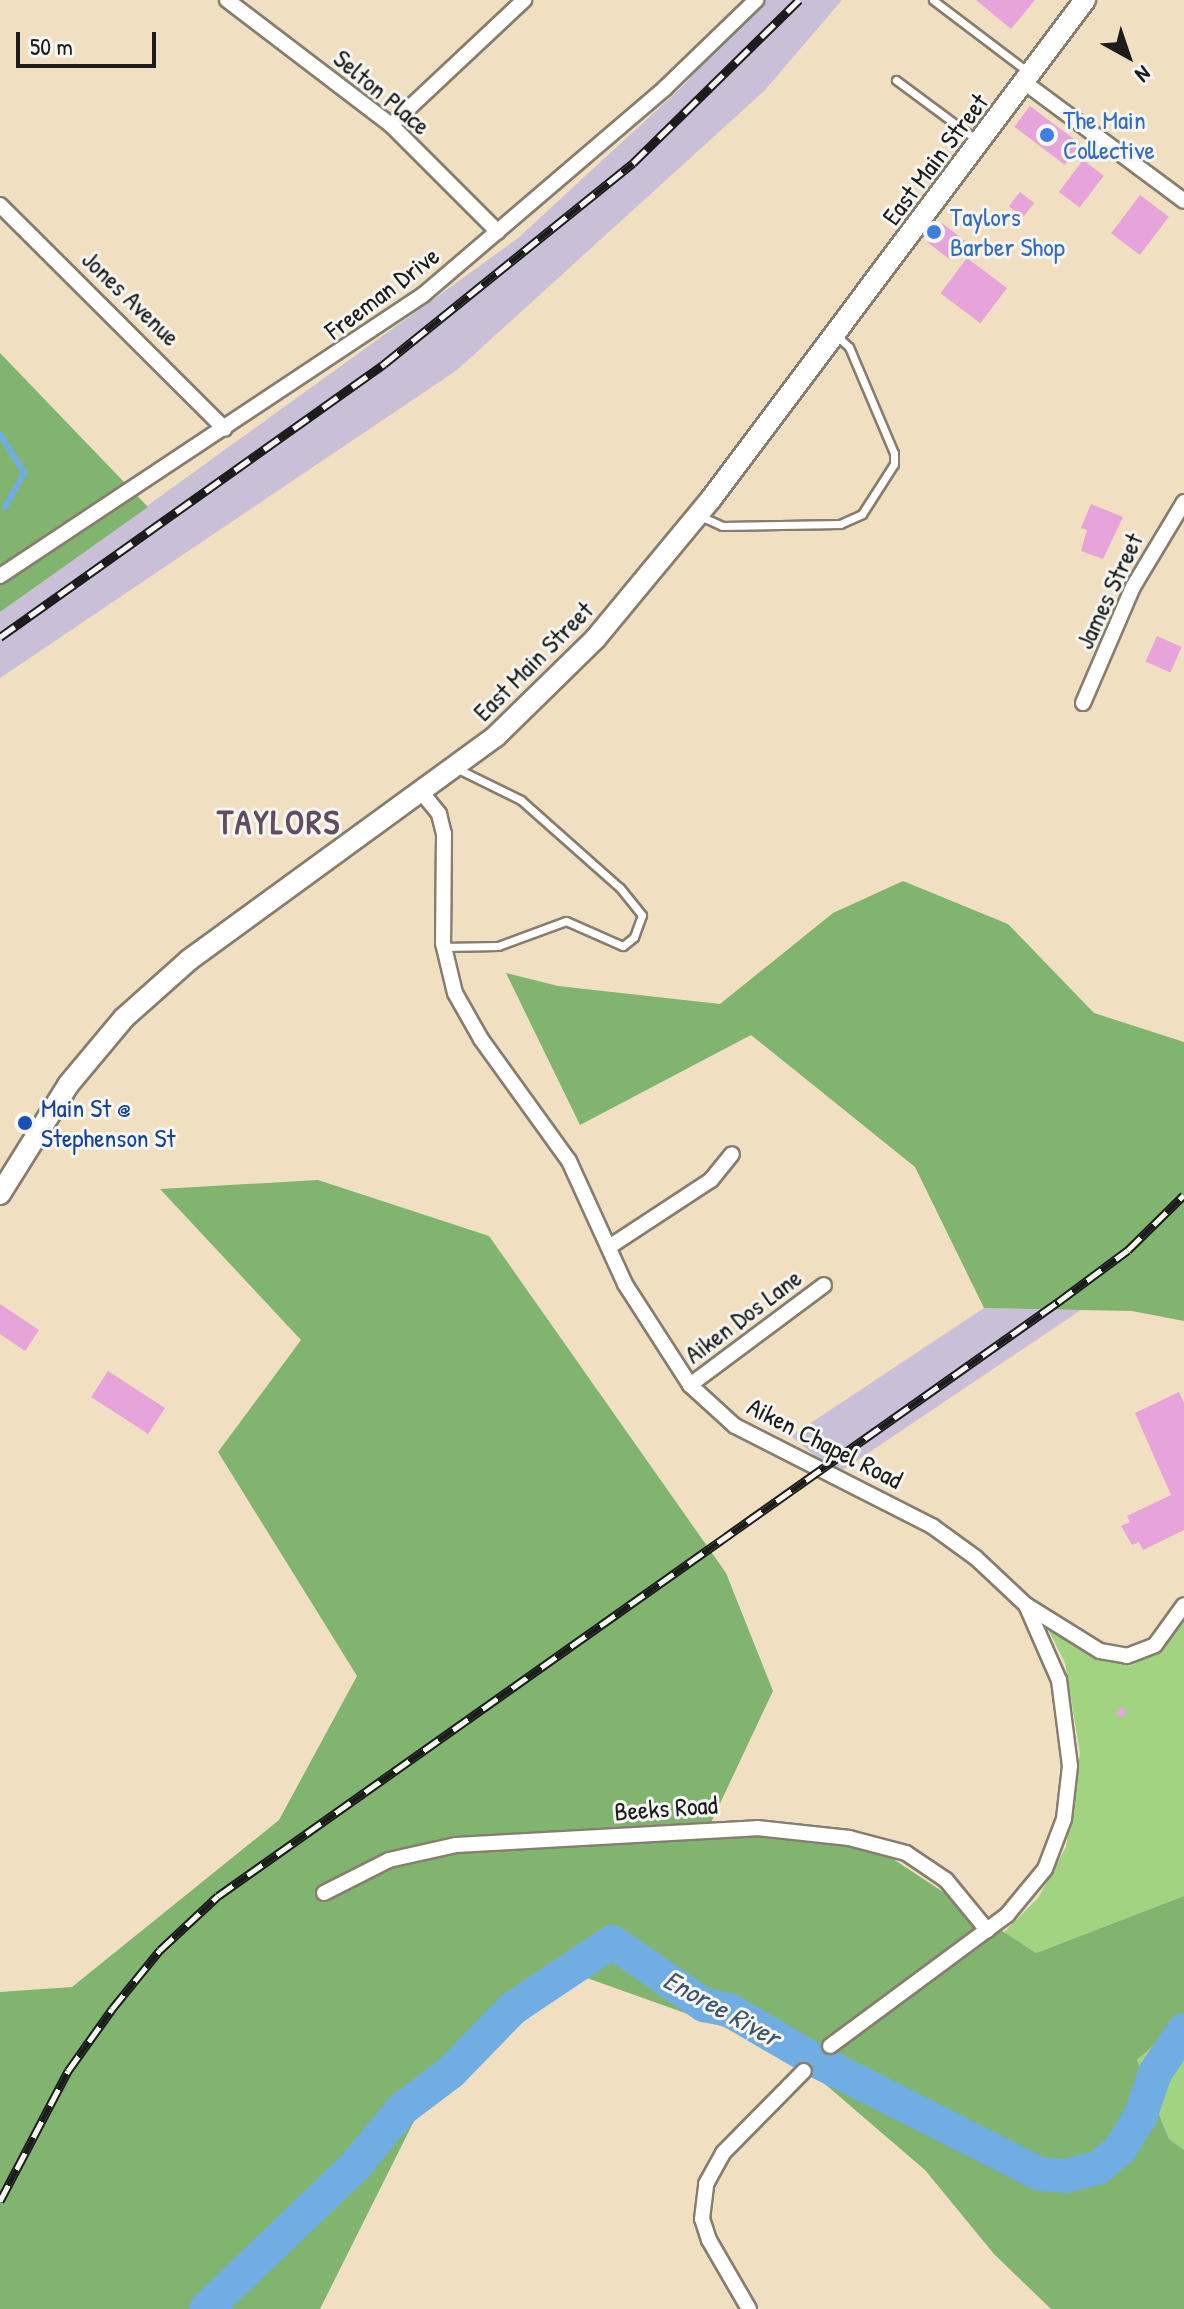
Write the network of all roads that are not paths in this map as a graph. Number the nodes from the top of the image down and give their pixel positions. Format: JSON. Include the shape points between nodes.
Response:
{"nodes":[{"id":1,"x":227,"y":0,"type":"edge"},
{"id":2,"x":524,"y":0,"type":"edge"},
{"id":3,"x":756,"y":0,"type":"edge"},
{"id":4,"x":933,"y":0,"type":"edge"},
{"id":5,"x":1085,"y":0,"type":"edge"},
{"id":6,"x":1027,"y":78,"type":"junction"},
{"id":7,"x":896,"y":80,"type":"dead end"},
{"id":8,"x":391,"y":125,"type":"junction"},
{"id":9,"x":979,"y":142,"type":"junction"},
{"id":10,"x":1184,"y":201,"type":"edge"},
{"id":11,"x":0,"y":205,"type":"edge"},
{"id":12,"x":498,"y":232,"type":"junction"},
{"id":13,"x":836,"y":335,"type":"junction"},
{"id":14,"x":225,"y":429,"type":"junction"},
{"id":15,"x":1184,"y":502,"type":"edge"},
{"id":16,"x":698,"y":515,"type":"junction"},
{"id":17,"x":0,"y":576,"type":"edge"},
{"id":18,"x":1083,"y":703,"type":"dead end"},
{"id":19,"x":456,"y":768,"type":"junction"},
{"id":20,"x":423,"y":794,"type":"junction"},
{"id":21,"x":444,"y":947,"type":"junction"},
{"id":22,"x":732,"y":1154,"type":"dead end"},
{"id":23,"x":3,"y":1182,"type":"edge"},
{"id":24,"x":609,"y":1247,"type":"junction"},
{"id":25,"x":824,"y":1285,"type":"dead end"},
{"id":26,"x":690,"y":1385,"type":"junction"},
{"id":27,"x":1026,"y":1605,"type":"junction"},
{"id":28,"x":1184,"y":1605,"type":"edge"},
{"id":29,"x":324,"y":1893,"type":"dead end"},
{"id":30,"x":987,"y":1930,"type":"junction"},
{"id":31,"x":830,"y":2046,"type":"dead end"},
{"id":32,"x":804,"y":2071,"type":"dead end"},
{"id":33,"x":749,"y":2309,"type":"edge"}],
"edges":[{"from":1,"to":8,"type":"street","name":"Selton Place"},
{"from":2,"to":8,"type":"street"},
{"from":3,"to":12,"type":"street","name":"Freeman Drive","via":[[685,71]]},
{"from":4,"to":6,"type":"lane"},
{"from":5,"to":6,"type":"street","name":"East Main Street"},
{"from":6,"to":9,"type":"street","name":"East Main Street"},
{"from":6,"to":10,"type":"street"},
{"from":7,"to":9,"type":"lane"},
{"from":8,"to":12,"type":"street","name":"Selton Place"},
{"from":9,"to":13,"type":"street","name":"East Main Street"},
{"from":11,"to":14,"type":"street","name":"Jones Avenue"},
{"from":12,"to":14,"type":"street","name":"Freeman Drive","via":[[378,329]]},
{"from":13,"to":16,"type":"street","name":"East Main Street"},
{"from":13,"to":16,"type":"lane","via":[[849,347],[894,453],[894,464],[862,514],[840,524],[722,526]]},
{"from":14,"to":17,"type":"street","name":"Freeman Drive"},
{"from":15,"to":18,"type":"street","name":"James Street","via":[[1133,587]]},
{"from":16,"to":19,"type":"street","name":"East Main Street","via":[[565,671]]},
{"from":19,"to":20,"type":"street","name":"East Main Street"},
{"from":19,"to":21,"type":"lane","via":[[521,800],[642,915],[634,937],[623,946],[566,921],[498,946]]},
{"from":20,"to":21,"type":"street","name":"Aiken Chapel Road","via":[[439,814],[444,834]]},
{"from":20,"to":23,"type":"street","name":"East Main Street","via":[[189,960],[124,1018],[68,1085]]},
{"from":21,"to":24,"type":"street","name":"Aiken Chapel Road","via":[[465,1013],[569,1161]]},
{"from":22,"to":24,"type":"street","via":[[711,1180]]},
{"from":24,"to":26,"type":"street","name":"Aiken Chapel Road","via":[[625,1284]]},
{"from":25,"to":26,"type":"street","name":"Aiken Dos Lane"},
{"from":26,"to":27,"type":"street","name":"Aiken Chapel Road","via":[[735,1426],[951,1538]]},
{"from":27,"to":28,"type":"street","via":[[1100,1651],[1127,1656],[1155,1645]]},
{"from":27,"to":30,"type":"street","name":"Aiken Chapel Road","via":[[1064,1699],[1068,1794],[1045,1869],[1021,1901]]},
{"from":29,"to":30,"type":"street","name":"Beeks Road","via":[[389,1860],[456,1845],[757,1828],[849,1838],[906,1853],[946,1880]]},
{"from":30,"to":31,"type":"street","name":"Aiken Chapel Road"},
{"from":32,"to":33,"type":"street","via":[[723,2153],[706,2184],[702,2219],[709,2240]]}]}
